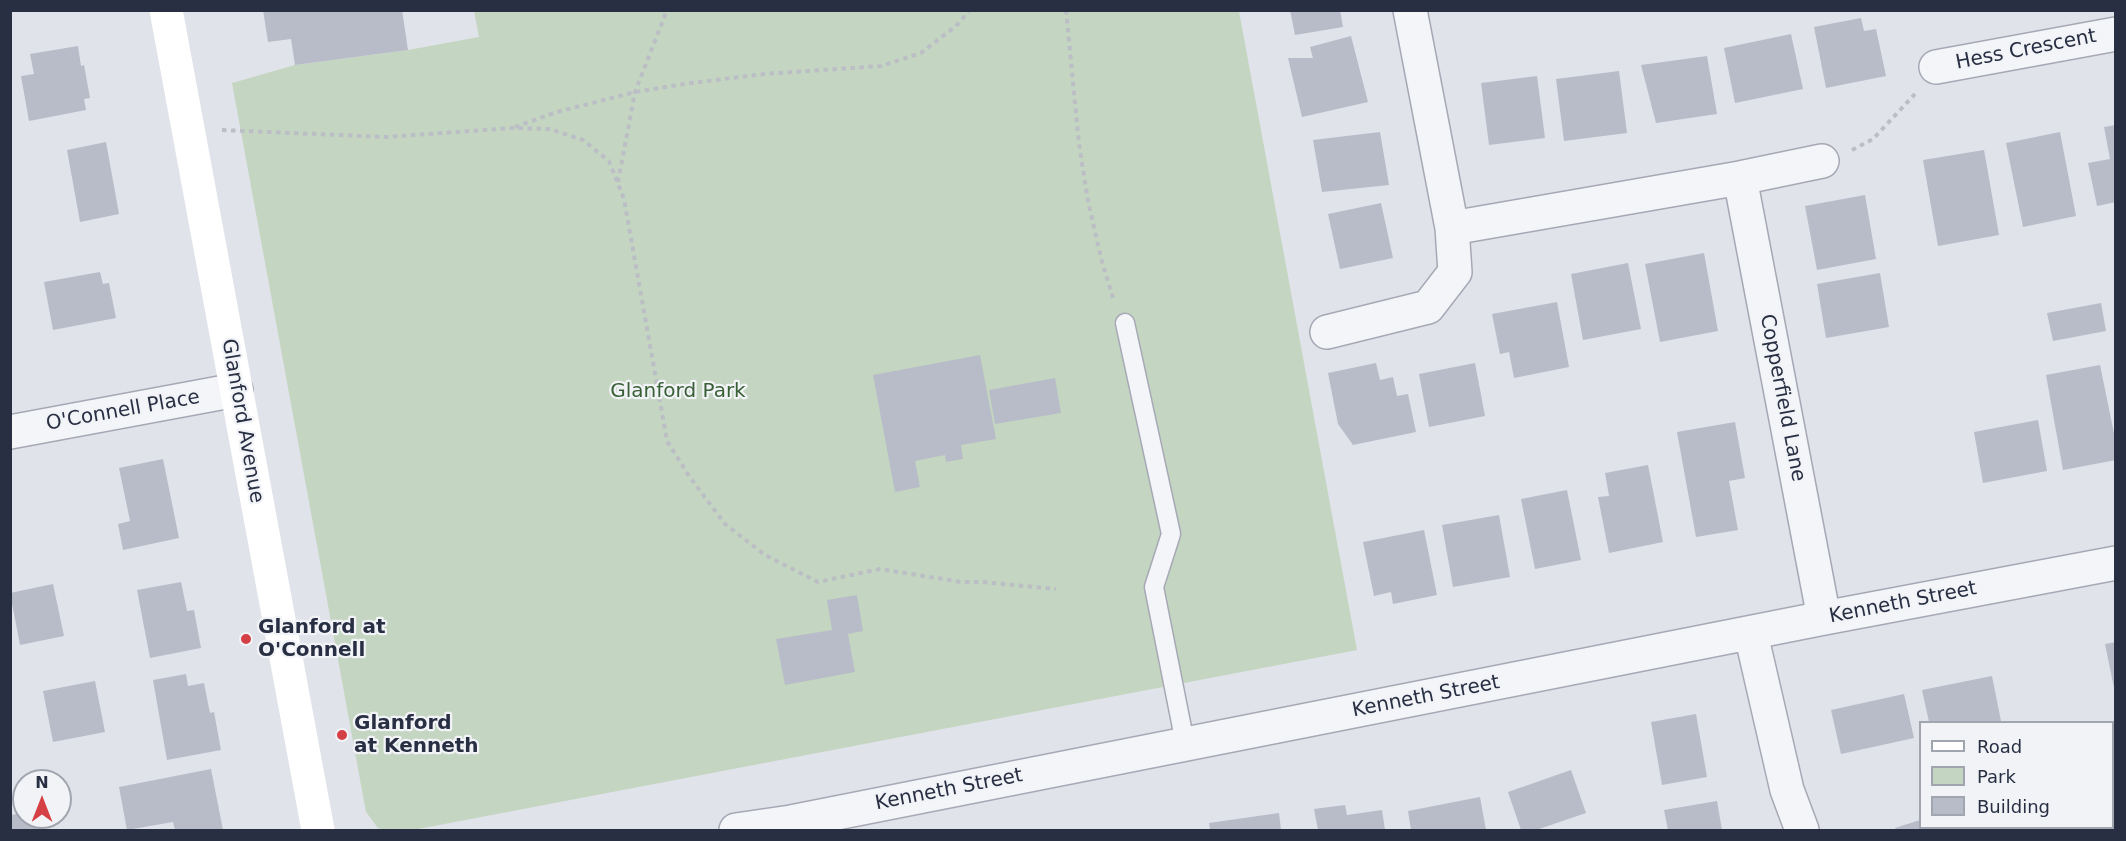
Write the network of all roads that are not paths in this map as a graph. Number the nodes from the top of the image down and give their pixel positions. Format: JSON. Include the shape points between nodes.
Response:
{"nodes":[{"id":1,"x":166,"y":10,"type":"edge"},
{"id":2,"x":1410,"y":10,"type":"edge"},
{"id":3,"x":2115,"y":34,"type":"edge"},
{"id":4,"x":1936,"y":67,"type":"road end"},
{"id":5,"x":1822,"y":161,"type":"road end"},
{"id":6,"x":1740,"y":178,"type":"junction"},
{"id":7,"x":1452,"y":228,"type":"junction"},
{"id":8,"x":1125,"y":323,"type":"dead end"},
{"id":9,"x":1327,"y":332,"type":"dead end"},
{"id":10,"x":236,"y":390,"type":"junction"},
{"id":11,"x":10,"y":432,"type":"edge"},
{"id":12,"x":2115,"y":563,"type":"edge"},
{"id":13,"x":1824,"y":618,"type":"junction"},
{"id":14,"x":1751,"y":634,"type":"junction"},
{"id":15,"x":1185,"y":743,"type":"junction"},
{"id":16,"x":792,"y":826,"type":"edge"},
{"id":17,"x":318,"y":831,"type":"edge"},
{"id":18,"x":736,"y":831,"type":"edge"},
{"id":19,"x":1802,"y":831,"type":"edge"}],
"edges":[{"from":1,"to":10,"type":"main road","name":"Glanford Avenue"},
{"from":2,"to":7,"type":"street"},
{"from":3,"to":4,"type":"street","name":"Hess Crescent"},
{"from":5,"to":6,"type":"street"},
{"from":6,"to":7,"type":"street"},
{"from":6,"to":13,"type":"street","name":"Copperfield Lane"},
{"from":7,"to":9,"type":"street","via":[[1455,272],[1428,307]]},
{"from":8,"to":15,"type":"lane","via":[[1171,534],[1154,587]]},
{"from":10,"to":11,"type":"street","name":"O'Connell Place"},
{"from":10,"to":17,"type":"main road","name":"Glanford Avenue"},
{"from":12,"to":13,"type":"street","name":"Kenneth Street"},
{"from":13,"to":14,"type":"street","name":"Kenneth Street"},
{"from":14,"to":15,"type":"street","name":"Kenneth Street"},
{"from":14,"to":19,"type":"street","via":[[1787,790]]},
{"from":15,"to":16,"type":"street","name":"Kenneth Street"},
{"from":16,"to":18,"type":"street","name":"Kenneth Street"}]}
